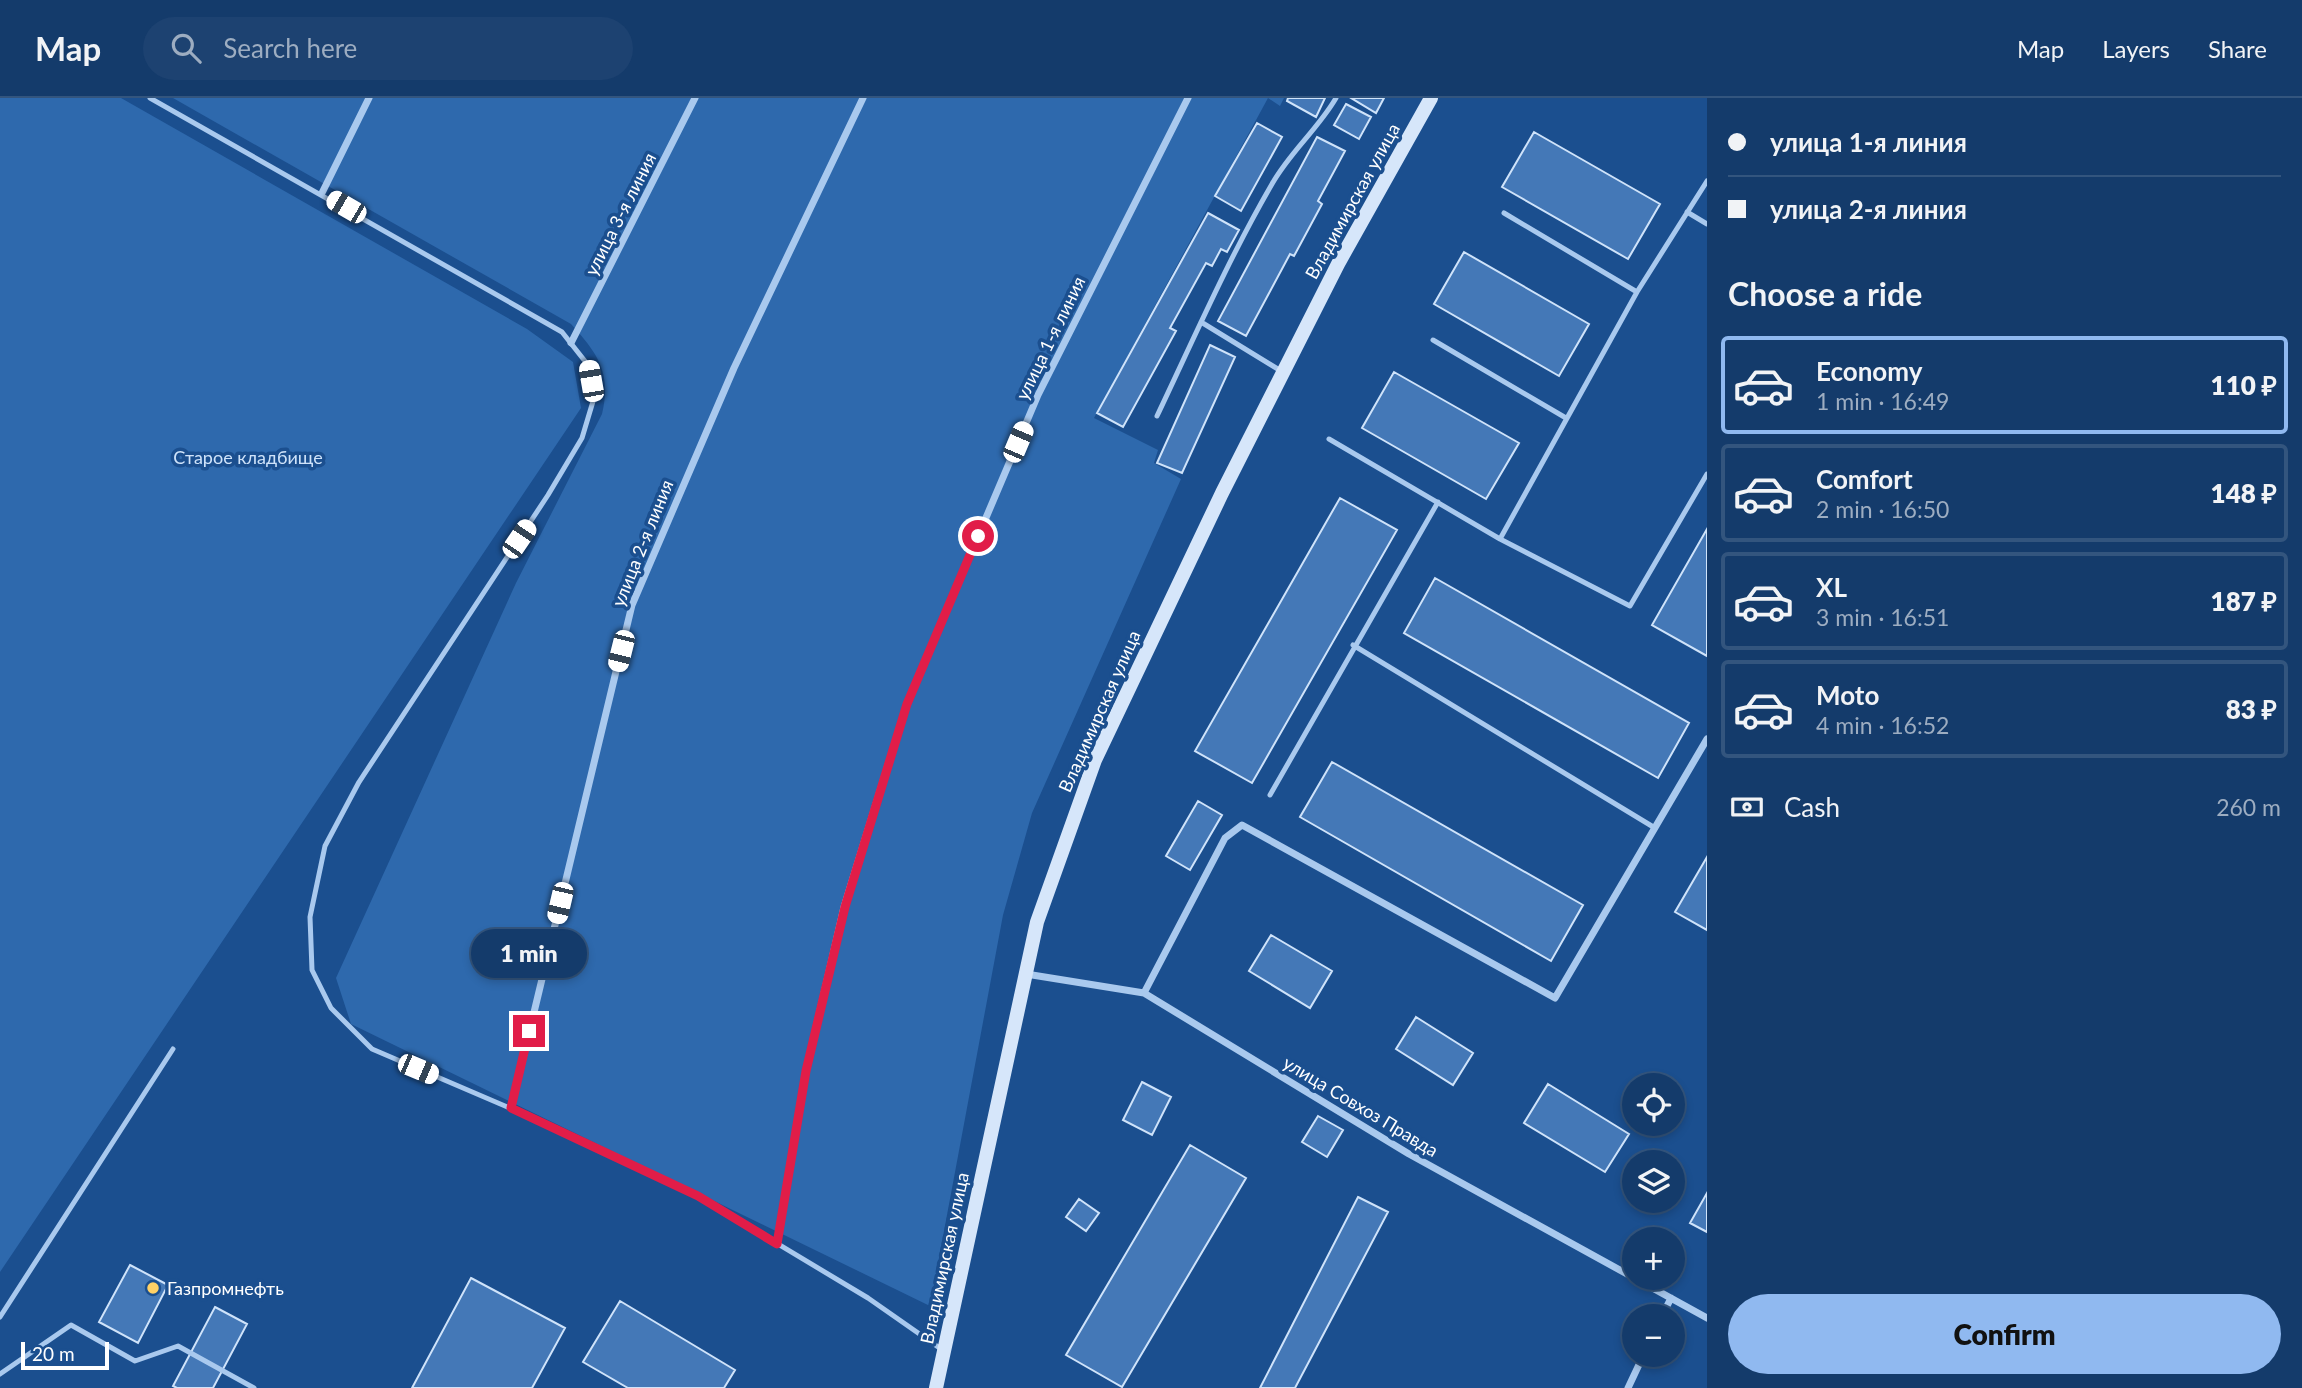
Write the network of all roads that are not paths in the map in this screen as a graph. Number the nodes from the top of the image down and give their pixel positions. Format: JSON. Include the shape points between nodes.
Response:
{"nodes":[{"id":1,"x":150,"y":98,"type":"edge"},
{"id":2,"x":369,"y":98,"type":"edge"},
{"id":3,"x":695,"y":98,"type":"edge"},
{"id":4,"x":863,"y":98,"type":"edge"},
{"id":5,"x":1188,"y":98,"type":"edge"},
{"id":6,"x":1336,"y":98,"type":"edge"},
{"id":7,"x":1431,"y":98,"type":"edge"},
{"id":8,"x":1707,"y":181,"type":"edge"},
{"id":9,"x":322,"y":194,"type":"junction"},
{"id":10,"x":1687,"y":212,"type":"junction"},
{"id":11,"x":1504,"y":213,"type":"dead end"},
{"id":12,"x":1707,"y":225,"type":"edge"},
{"id":13,"x":1637,"y":292,"type":"junction"},
{"id":14,"x":1201,"y":323,"type":"junction"},
{"id":15,"x":1433,"y":340,"type":"dead end"},
{"id":16,"x":570,"y":343,"type":"junction"},
{"id":17,"x":1283,"y":373,"type":"junction"},
{"id":18,"x":1157,"y":416,"type":"dead end"},
{"id":19,"x":1566,"y":418,"type":"junction"},
{"id":20,"x":1329,"y":439,"type":"dead end"},
{"id":21,"x":1707,"y":474,"type":"edge"},
{"id":22,"x":1438,"y":502,"type":"junction"},
{"id":23,"x":1500,"y":539,"type":"junction"},
{"id":24,"x":1353,"y":645,"type":"junction"},
{"id":25,"x":1707,"y":739,"type":"edge"},
{"id":26,"x":1270,"y":795,"type":"dead end"},
{"id":27,"x":1655,"y":828,"type":"junction"},
{"id":28,"x":1025,"y":974,"type":"junction"},
{"id":29,"x":1144,"y":993,"type":"junction"},
{"id":30,"x":173,"y":1049,"type":"dead end"},
{"id":31,"x":511,"y":1108,"type":"junction"},
{"id":32,"x":777,"y":1244,"type":"junction"},
{"id":33,"x":1671,"y":1298,"type":"junction"},
{"id":34,"x":1668,"y":1304,"type":"edge"},
{"id":35,"x":0,"y":1317,"type":"edge"},
{"id":36,"x":1707,"y":1318,"type":"edge"},
{"id":37,"x":944,"y":1351,"type":"junction"},
{"id":38,"x":1638,"y":1367,"type":"edge"},
{"id":39,"x":0,"y":1374,"type":"edge"},
{"id":40,"x":254,"y":1388,"type":"edge"},
{"id":41,"x":936,"y":1388,"type":"edge"},
{"id":42,"x":1628,"y":1388,"type":"edge"}],
"edges":[{"from":1,"to":9,"type":"lane"},
{"from":2,"to":9,"type":"street"},
{"from":3,"to":16,"type":"street","name":"улица 3-я линия"},
{"from":4,"to":31,"type":"street","name":"улица 2-я линия","via":[[729,380],[632,605]]},
{"from":5,"to":32,"type":"street","name":"улица 1-я линия","via":[[1038,395],[907,704],[838,933],[806,1071]]},
{"from":6,"to":14,"type":"lane","via":[[1272,182]]},
{"from":7,"to":17,"type":"street","name":"Владимирская улица"},
{"from":8,"to":10,"type":"lane"},
{"from":9,"to":16,"type":"lane","via":[[562,332]]},
{"from":10,"to":12,"type":"lane"},
{"from":10,"to":13,"type":"lane"},
{"from":11,"to":13,"type":"lane"},
{"from":13,"to":19,"type":"lane"},
{"from":14,"to":17,"type":"lane"},
{"from":14,"to":18,"type":"lane"},
{"from":15,"to":19,"type":"lane"},
{"from":16,"to":31,"type":"lane","via":[[588,365],[594,398],[582,438],[359,782],[325,846],[310,917],[312,970],[331,1008],[372,1049]]},
{"from":17,"to":28,"type":"street","name":"Владимирская улица","via":[[1095,760],[1037,922]]},
{"from":19,"to":23,"type":"lane"},
{"from":20,"to":22,"type":"lane"},
{"from":21,"to":23,"type":"lane","via":[[1630,606]]},
{"from":22,"to":23,"type":"lane"},
{"from":22,"to":24,"type":"lane"},
{"from":24,"to":26,"type":"lane"},
{"from":24,"to":27,"type":"lane"},
{"from":25,"to":27,"type":"street"},
{"from":27,"to":29,"type":"street","via":[[1555,998],[1242,825],[1225,838]]},
{"from":28,"to":29,"type":"street","name":"улица Совхоз Правда"},
{"from":28,"to":37,"type":"street","name":"Владимирская улица"},
{"from":29,"to":33,"type":"street","name":"улица Совхоз Правда","via":[[1409,1154]]},
{"from":30,"to":35,"type":"lane"},
{"from":31,"to":32,"type":"lane","via":[[698,1196]]},
{"from":32,"to":37,"type":"lane","via":[[868,1297]]},
{"from":33,"to":34,"type":"street"},
{"from":33,"to":36,"type":"street","name":"улица Совхоз Правда"},
{"from":37,"to":41,"type":"street","name":"Владимирская улица"},
{"from":38,"to":42,"type":"street"},
{"from":39,"to":40,"type":"lane","via":[[71,1325],[135,1361],[178,1346]]}]}
